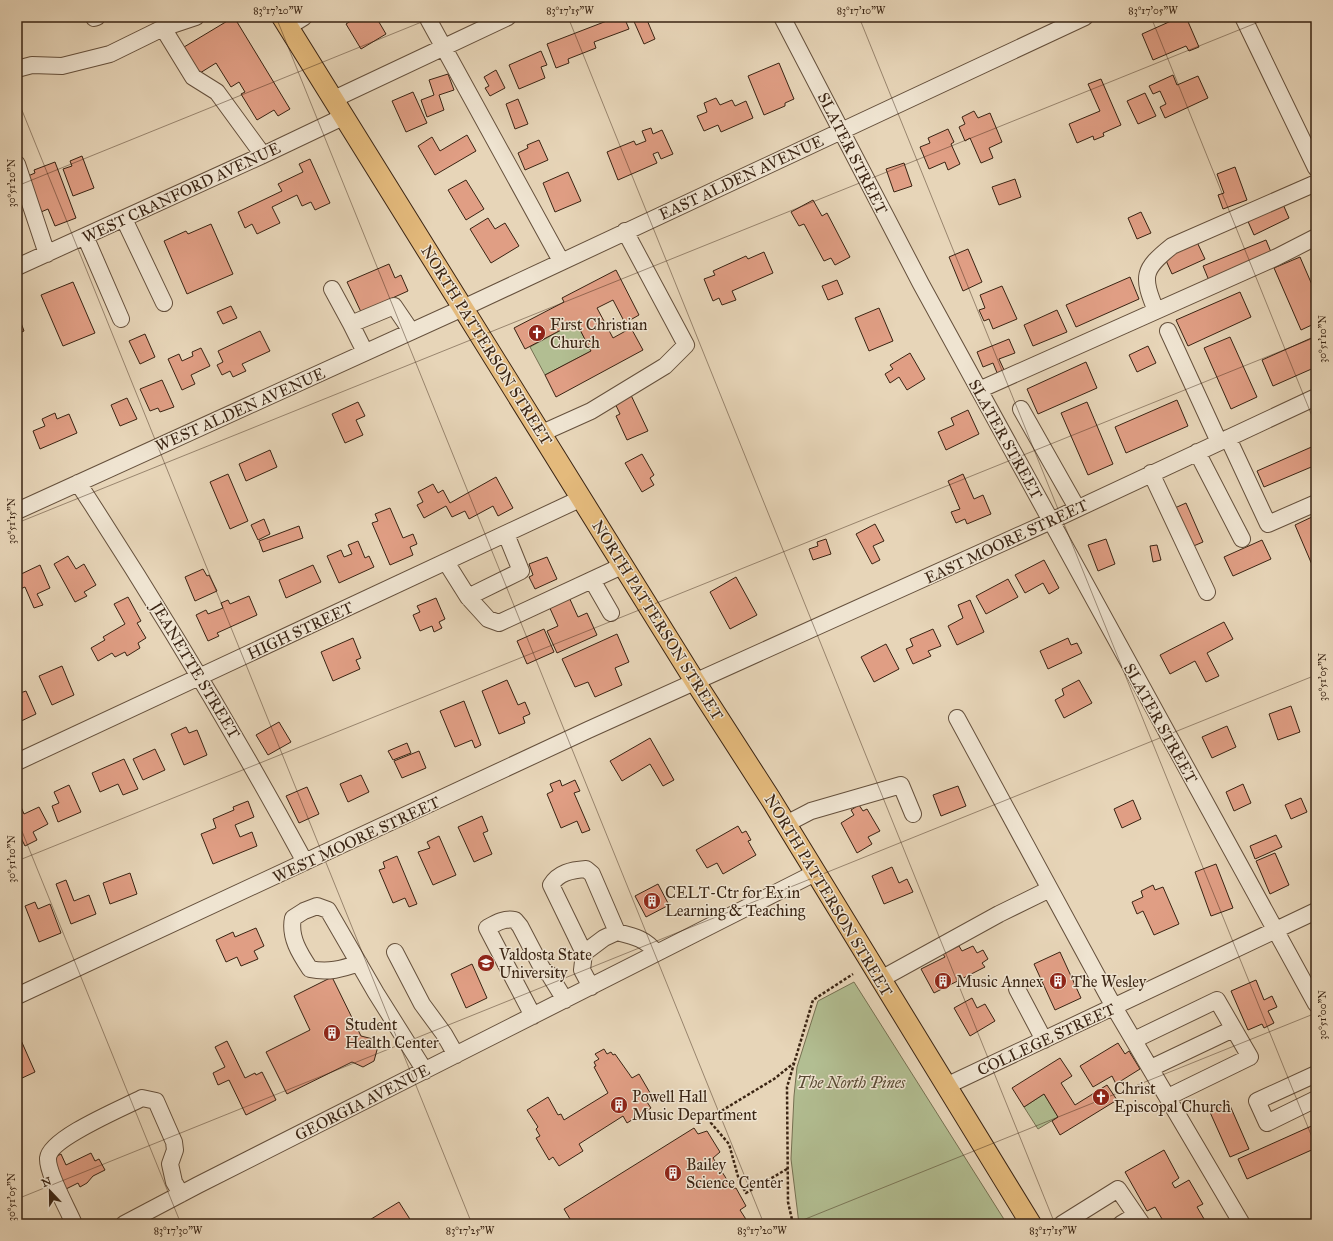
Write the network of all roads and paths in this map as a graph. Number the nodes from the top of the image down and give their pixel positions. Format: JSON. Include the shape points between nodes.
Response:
{"nodes":[{"id":1,"x":196,"y":17,"type":"edge"},
{"id":2,"x":427,"y":17,"type":"edge"},
{"id":3,"x":508,"y":17,"type":"edge"},
{"id":4,"x":782,"y":17,"type":"edge"},
{"id":5,"x":1085,"y":17,"type":"edge"},
{"id":6,"x":1243,"y":17,"type":"edge"},
{"id":7,"x":291,"y":20,"type":"edge"},
{"id":8,"x":164,"y":28,"type":"junction"},
{"id":9,"x":443,"y":47,"type":"junction"},
{"id":10,"x":17,"y":69,"type":"edge"},
{"id":11,"x":334,"y":99,"type":"junction"},
{"id":12,"x":345,"y":116,"type":"junction"},
{"id":13,"x":841,"y":130,"type":"junction"},
{"id":14,"x":263,"y":155,"type":"junction"},
{"id":15,"x":17,"y":164,"type":"edge"},
{"id":16,"x":1316,"y":168,"type":"edge"},
{"id":17,"x":1316,"y":182,"type":"edge"},
{"id":18,"x":124,"y":219,"type":"junction"},
{"id":19,"x":625,"y":231,"type":"junction"},
{"id":20,"x":85,"y":236,"type":"junction"},
{"id":21,"x":1316,"y":237,"type":"edge"},
{"id":22,"x":47,"y":254,"type":"junction"},
{"id":23,"x":561,"y":261,"type":"junction"},
{"id":24,"x":17,"y":268,"type":"edge"},
{"id":25,"x":332,"y":289,"type":"dead end"},
{"id":26,"x":164,"y":303,"type":"dead end"},
{"id":27,"x":463,"y":308,"type":"junction"},
{"id":28,"x":1156,"y":311,"type":"junction"},
{"id":29,"x":121,"y":319,"type":"dead end"},
{"id":30,"x":351,"y":324,"type":"junction"},
{"id":31,"x":411,"y":331,"type":"junction"},
{"id":32,"x":1168,"y":331,"type":"dead end"},
{"id":33,"x":365,"y":352,"type":"junction"},
{"id":34,"x":979,"y":390,"type":"junction"},
{"id":35,"x":1316,"y":397,"type":"edge"},
{"id":36,"x":1021,"y":409,"type":"dead end"},
{"id":37,"x":542,"y":434,"type":"junction"},
{"id":38,"x":1224,"y":440,"type":"junction"},
{"id":39,"x":1197,"y":452,"type":"junction"},
{"id":40,"x":1151,"y":473,"type":"junction"},
{"id":41,"x":78,"y":483,"type":"junction"},
{"id":42,"x":582,"y":498,"type":"junction"},
{"id":43,"x":1316,"y":503,"type":"edge"},
{"id":44,"x":1077,"y":508,"type":"junction"},
{"id":45,"x":17,"y":511,"type":"edge"},
{"id":46,"x":1051,"y":521,"type":"junction"},
{"id":47,"x":506,"y":534,"type":"junction"},
{"id":48,"x":1242,"y":539,"type":"dead end"},
{"id":49,"x":446,"y":562,"type":"junction"},
{"id":50,"x":624,"y":565,"type":"junction"},
{"id":51,"x":592,"y":580,"type":"junction"},
{"id":52,"x":1207,"y":592,"type":"dead end"},
{"id":53,"x":468,"y":597,"type":"junction"},
{"id":54,"x":612,"y":614,"type":"dead end"},
{"id":55,"x":200,"y":676,"type":"junction"},
{"id":56,"x":696,"y":683,"type":"junction"},
{"id":57,"x":957,"y":718,"type":"dead end"},
{"id":58,"x":17,"y":762,"type":"edge"},
{"id":59,"x":913,"y":814,"type":"dead end"},
{"id":60,"x":786,"y":824,"type":"junction"},
{"id":61,"x":305,"y":862,"type":"junction"},
{"id":62,"x":815,"y":873,"type":"junction"},
{"id":63,"x":1050,"y":889,"type":"junction"},
{"id":64,"x":1316,"y":911,"type":"edge"},
{"id":65,"x":1277,"y":930,"type":"junction"},
{"id":66,"x":617,"y":932,"type":"junction"},
{"id":67,"x":395,"y":952,"type":"dead end"},
{"id":68,"x":584,"y":953,"type":"junction"},
{"id":69,"x":656,"y":953,"type":"junction"},
{"id":70,"x":360,"y":964,"type":"junction"},
{"id":71,"x":853,"y":974,"type":"dead end"},
{"id":72,"x":881,"y":979,"type":"junction"},
{"id":73,"x":591,"y":987,"type":"junction"},
{"id":74,"x":1017,"y":989,"type":"dead end"},
{"id":75,"x":17,"y":996,"type":"edge"},
{"id":76,"x":565,"y":1000,"type":"junction"},
{"id":77,"x":1316,"y":1004,"type":"edge"},
{"id":78,"x":1114,"y":1007,"type":"junction"},
{"id":79,"x":533,"y":1016,"type":"junction"},
{"id":80,"x":1233,"y":1029,"type":"junction"},
{"id":81,"x":1044,"y":1040,"type":"junction"},
{"id":82,"x":1134,"y":1040,"type":"junction"},
{"id":83,"x":456,"y":1055,"type":"junction"},
{"id":84,"x":794,"y":1063,"type":"junction"},
{"id":85,"x":1151,"y":1068,"type":"junction"},
{"id":86,"x":425,"y":1070,"type":"junction"},
{"id":87,"x":1316,"y":1075,"type":"edge"},
{"id":88,"x":946,"y":1086,"type":"junction"},
{"id":89,"x":1168,"y":1097,"type":"junction"},
{"id":90,"x":1316,"y":1099,"type":"edge"},
{"id":91,"x":788,"y":1169,"type":"junction"},
{"id":92,"x":181,"y":1194,"type":"junction"},
{"id":93,"x":1139,"y":1220,"type":"edge"},
{"id":94,"x":1070,"y":1222,"type":"edge"},
{"id":95,"x":74,"y":1224,"type":"edge"},
{"id":96,"x":124,"y":1224,"type":"edge"},
{"id":97,"x":793,"y":1224,"type":"edge"},
{"id":98,"x":1031,"y":1224,"type":"edge"},
{"id":99,"x":1121,"y":1224,"type":"edge"},
{"id":100,"x":1242,"y":1224,"type":"edge"}],
"edges":[{"from":1,"to":8,"type":"street"},
{"from":2,"to":9,"type":"street"},
{"from":3,"to":9,"type":"street"},
{"from":4,"to":13,"type":"street","name":"SLATER STREET"},
{"from":5,"to":13,"type":"street","name":"EAST ALDEN AVENUE"},
{"from":6,"to":16,"type":"street"},
{"from":7,"to":11,"type":"main road","name":"NORTH PATTERSON STREET"},
{"from":8,"to":10,"type":"street","via":[[110,54],[62,66],[32,65]]},
{"from":8,"to":14,"type":"street","via":[[193,77],[217,92]]},
{"from":9,"to":11,"type":"street"},
{"from":9,"to":23,"type":"street"},
{"from":11,"to":12,"type":"main road","name":"NORTH PATTERSON STREET"},
{"from":12,"to":14,"type":"street","name":"WEST CRANFORD AVENUE"},
{"from":12,"to":27,"type":"main road","name":"NORTH PATTERSON STREET"},
{"from":13,"to":19,"type":"street","name":"EAST ALDEN AVENUE"},
{"from":13,"to":34,"type":"street","name":"SLATER STREET"},
{"from":14,"to":18,"type":"street","name":"WEST CRANFORD AVENUE"},
{"from":15,"to":22,"type":"street"},
{"from":17,"to":28,"type":"street","via":[[1172,246],[1153,261],[1147,273],[1147,288]]},
{"from":18,"to":20,"type":"street","name":"WEST CRANFORD AVENUE"},
{"from":18,"to":26,"type":"street"},
{"from":19,"to":23,"type":"street","name":"EAST ALDEN AVENUE"},
{"from":19,"to":37,"type":"street","via":[[686,345],[665,366],[591,411]]},
{"from":20,"to":22,"type":"street","name":"WEST CRANFORD AVENUE"},
{"from":20,"to":29,"type":"street"},
{"from":21,"to":28,"type":"street"},
{"from":22,"to":24,"type":"street","name":"WEST CRANFORD AVENUE"},
{"from":23,"to":27,"type":"street","name":"EAST ALDEN AVENUE"},
{"from":25,"to":30,"type":"street"},
{"from":27,"to":31,"type":"street","name":"WEST ALDEN AVENUE"},
{"from":27,"to":37,"type":"main road","name":"NORTH PATTERSON STREET"},
{"from":28,"to":34,"type":"street"},
{"from":30,"to":31,"type":"street","via":[[394,306]]},
{"from":30,"to":33,"type":"street"},
{"from":31,"to":33,"type":"street","name":"WEST ALDEN AVENUE"},
{"from":32,"to":38,"type":"street"},
{"from":33,"to":41,"type":"street","name":"WEST ALDEN AVENUE"},
{"from":34,"to":46,"type":"street","name":"SLATER STREET"},
{"from":35,"to":38,"type":"street","name":"EAST MOORE STREET"},
{"from":36,"to":44,"type":"street"},
{"from":37,"to":42,"type":"main road","name":"NORTH PATTERSON STREET"},
{"from":38,"to":39,"type":"street","name":"EAST MOORE STREET"},
{"from":38,"to":43,"type":"street","via":[[1268,524]]},
{"from":39,"to":40,"type":"street","name":"EAST MOORE STREET"},
{"from":39,"to":48,"type":"street"},
{"from":40,"to":44,"type":"street","name":"EAST MOORE STREET"},
{"from":40,"to":52,"type":"street"},
{"from":41,"to":45,"type":"street","name":"WEST ALDEN AVENUE"},
{"from":41,"to":55,"type":"street","name":"JEANETTE STREET"},
{"from":42,"to":47,"type":"street","name":"HIGH STREET"},
{"from":42,"to":50,"type":"main road","name":"NORTH PATTERSON STREET"},
{"from":44,"to":46,"type":"street","name":"EAST MOORE STREET"},
{"from":46,"to":56,"type":"street","name":"EAST MOORE STREET"},
{"from":46,"to":65,"type":"street","name":"SLATER STREET"},
{"from":47,"to":49,"type":"street","name":"HIGH STREET"},
{"from":47,"to":53,"type":"street","via":[[521,571]]},
{"from":49,"to":53,"type":"street"},
{"from":49,"to":55,"type":"street","name":"HIGH STREET"},
{"from":50,"to":51,"type":"street"},
{"from":50,"to":56,"type":"main road","name":"NORTH PATTERSON STREET"},
{"from":51,"to":53,"type":"street","via":[[499,623],[488,620]]},
{"from":51,"to":54,"type":"street"},
{"from":55,"to":58,"type":"street","name":"HIGH STREET"},
{"from":55,"to":61,"type":"street","name":"JEANETTE STREET","via":[[260,778]]},
{"from":56,"to":60,"type":"main road","name":"NORTH PATTERSON STREET"},
{"from":56,"to":61,"type":"street","name":"WEST MOORE STREET"},
{"from":57,"to":63,"type":"street"},
{"from":59,"to":60,"type":"street","via":[[901,785],[810,811]]},
{"from":60,"to":62,"type":"main road","name":"NORTH PATTERSON STREET"},
{"from":61,"to":75,"type":"street","name":"WEST MOORE STREET"},
{"from":62,"to":69,"type":"street","name":"GEORGIA AVENUE"},
{"from":62,"to":72,"type":"main road","name":"NORTH PATTERSON STREET"},
{"from":63,"to":72,"type":"street"},
{"from":63,"to":78,"type":"street"},
{"from":64,"to":65,"type":"street","name":"COLLEGE STREET"},
{"from":65,"to":77,"type":"street","name":"SLATER STREET"},
{"from":65,"to":78,"type":"street","name":"COLLEGE STREET"},
{"from":66,"to":68,"type":"street","via":[[599,941]]},
{"from":66,"to":68,"type":"street","via":[[592,874],[586,869],[566,872],[556,877],[551,885]]},
{"from":66,"to":69,"type":"street","via":[[650,944]]},
{"from":67,"to":83,"type":"street","via":[[422,1004]]},
{"from":68,"to":73,"type":"street","via":[[582,970]]},
{"from":69,"to":73,"type":"street","name":"GEORGIA AVENUE"},
{"from":70,"to":70,"type":"street","via":[[328,910],[317,906],[293,918],[291,927],[294,940],[310,969],[338,970]]},
{"from":70,"to":86,"type":"street"},
{"from":71,"to":84,"type":"path","via":[[813,1000]]},
{"from":72,"to":88,"type":"main road","name":"NORTH PATTERSON STREET"},
{"from":73,"to":76,"type":"street","name":"GEORGIA AVENUE"},
{"from":74,"to":81,"type":"street"},
{"from":76,"to":79,"type":"street","name":"GEORGIA AVENUE"},
{"from":76,"to":79,"type":"street","via":[[549,974],[543,970],[515,920],[495,923],[487,928]]},
{"from":78,"to":81,"type":"street","name":"COLLEGE STREET"},
{"from":78,"to":82,"type":"street"},
{"from":79,"to":83,"type":"street","name":"GEORGIA AVENUE"},
{"from":80,"to":82,"type":"street","via":[[1217,1000]]},
{"from":80,"to":85,"type":"street"},
{"from":80,"to":89,"type":"street","via":[[1250,1058]]},
{"from":81,"to":88,"type":"street","name":"COLLEGE STREET"},
{"from":82,"to":85,"type":"street"},
{"from":83,"to":86,"type":"street","name":"GEORGIA AVENUE"},
{"from":84,"to":91,"type":"path","via":[[787,1088]]},
{"from":84,"to":91,"type":"path","via":[[774,1079],[711,1119],[729,1144],[739,1180],[746,1193]]},
{"from":85,"to":89,"type":"street"},
{"from":86,"to":92,"type":"street","name":"GEORGIA AVENUE"},
{"from":87,"to":90,"type":"street","via":[[1257,1101],[1266,1123]]},
{"from":88,"to":98,"type":"main road","name":"NORTH PATTERSON STREET"},
{"from":89,"to":100,"type":"street"},
{"from":91,"to":97,"type":"path","via":[[788,1202]]},
{"from":92,"to":95,"type":"street","via":[[174,1182],[170,1164],[175,1150],[174,1142],[156,1101],[142,1098],[66,1136],[50,1150],[49,1169]]},
{"from":92,"to":96,"type":"street","name":"GEORGIA AVENUE"},
{"from":93,"to":94,"type":"street","via":[[1118,1189]]},
{"from":93,"to":99,"type":"street"}]}
